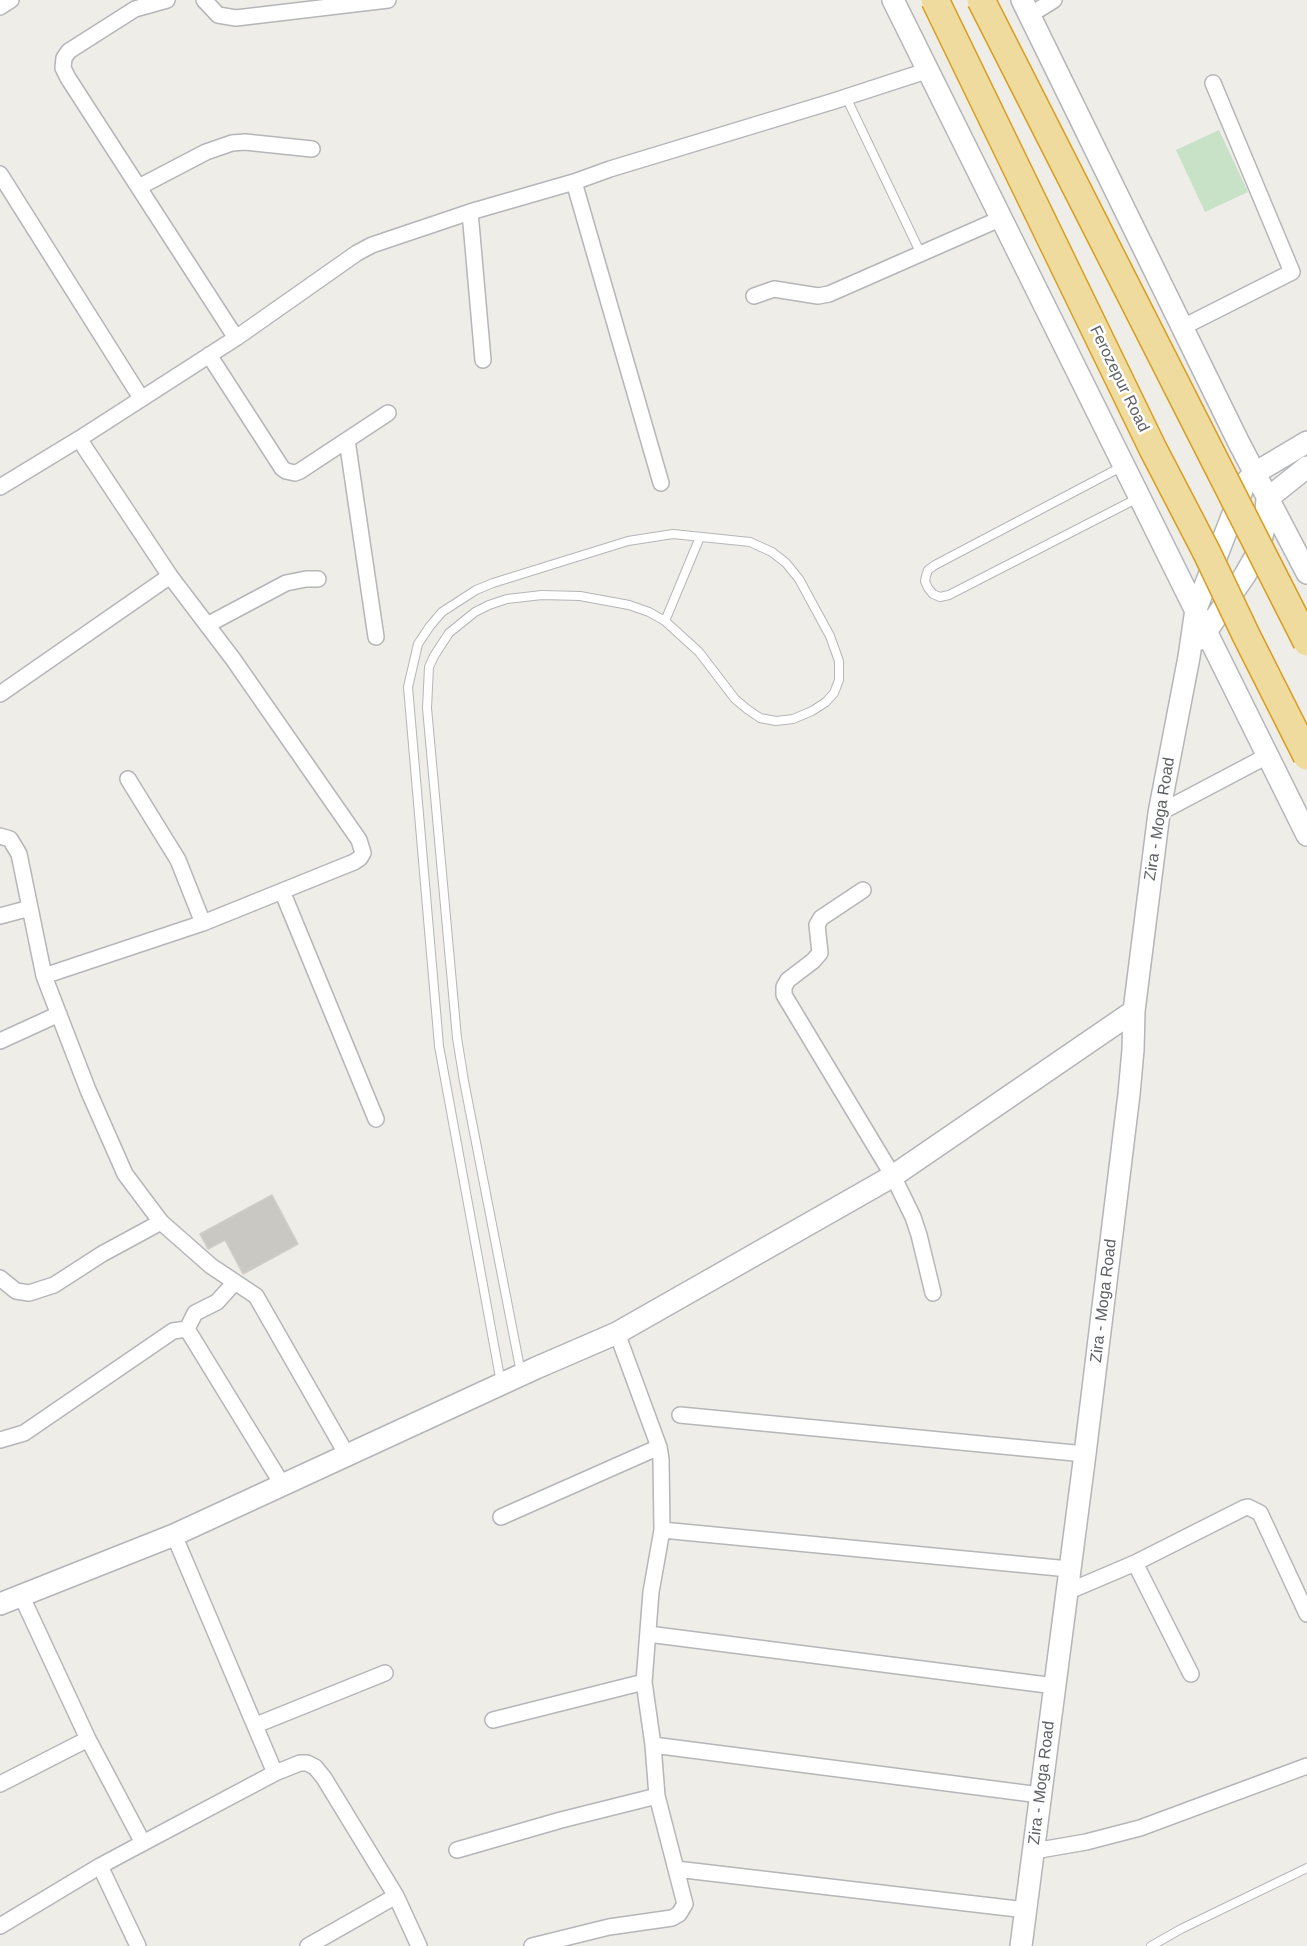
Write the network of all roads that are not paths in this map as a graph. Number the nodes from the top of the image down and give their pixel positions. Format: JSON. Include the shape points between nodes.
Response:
{"nodes":[{"id":1,"x":12,"y":0,"type":"edge"},
{"id":2,"x":167,"y":0,"type":"edge"},
{"id":3,"x":204,"y":0,"type":"edge"},
{"id":4,"x":388,"y":0,"type":"edge"},
{"id":5,"x":893,"y":0,"type":"edge"},
{"id":6,"x":935,"y":0,"type":"edge"},
{"id":7,"x":981,"y":0,"type":"edge"},
{"id":8,"x":1054,"y":0,"type":"edge"},
{"id":9,"x":133,"y":4,"type":"edge"},
{"id":10,"x":0,"y":7,"type":"edge"},
{"id":11,"x":1026,"y":7,"type":"edge"},
{"id":12,"x":929,"y":70,"type":"junction"},
{"id":13,"x":1213,"y":83,"type":"dead end"},
{"id":14,"x":846,"y":97,"type":"junction"},
{"id":15,"x":312,"y":149,"type":"dead end"},
{"id":16,"x":0,"y":174,"type":"edge"},
{"id":17,"x":574,"y":182,"type":"junction"},
{"id":18,"x":140,"y":187,"type":"junction"},
{"id":19,"x":5,"y":193,"type":"edge"},
{"id":20,"x":470,"y":212,"type":"junction"},
{"id":21,"x":1002,"y":218,"type":"junction"},
{"id":22,"x":921,"y":254,"type":"junction"},
{"id":23,"x":754,"y":296,"type":"dead end"},
{"id":24,"x":1183,"y":327,"type":"junction"},
{"id":25,"x":236,"y":338,"type":"junction"},
{"id":26,"x":209,"y":355,"type":"junction"},
{"id":27,"x":483,"y":360,"type":"dead end"},
{"id":28,"x":141,"y":398,"type":"junction"},
{"id":29,"x":388,"y":413,"type":"dead end"},
{"id":30,"x":79,"y":439,"type":"junction"},
{"id":31,"x":347,"y":440,"type":"junction"},
{"id":32,"x":1307,"y":442,"type":"edge"},
{"id":33,"x":1124,"y":466,"type":"junction"},
{"id":34,"x":1307,"y":467,"type":"edge"},
{"id":35,"x":1255,"y":473,"type":"junction"},
{"id":36,"x":661,"y":483,"type":"dead end"},
{"id":37,"x":0,"y":487,"type":"edge"},
{"id":38,"x":1140,"y":497,"type":"junction"},
{"id":39,"x":1267,"y":498,"type":"junction"},
{"id":40,"x":700,"y":537,"type":"junction"},
{"id":41,"x":1307,"y":573,"type":"edge"},
{"id":42,"x":170,"y":576,"type":"junction"},
{"id":43,"x":318,"y":579,"type":"dead end"},
{"id":44,"x":1196,"y":609,"type":"junction"},
{"id":45,"x":665,"y":621,"type":"junction"},
{"id":46,"x":207,"y":625,"type":"junction"},
{"id":47,"x":1205,"y":631,"type":"junction"},
{"id":48,"x":376,"y":637,"type":"dead end"},
{"id":49,"x":1307,"y":642,"type":"edge"},
{"id":50,"x":1189,"y":657,"type":"junction"},
{"id":51,"x":0,"y":694,"type":"edge"},
{"id":52,"x":1267,"y":756,"type":"junction"},
{"id":53,"x":1307,"y":756,"type":"edge"},
{"id":54,"x":128,"y":779,"type":"dead end"},
{"id":55,"x":1159,"y":813,"type":"junction"},
{"id":56,"x":1307,"y":835,"type":"edge"},
{"id":57,"x":0,"y":836,"type":"edge"},
{"id":58,"x":863,"y":890,"type":"dead end"},
{"id":59,"x":282,"y":891,"type":"junction"},
{"id":60,"x":30,"y":908,"type":"junction"},
{"id":61,"x":0,"y":916,"type":"edge"},
{"id":62,"x":203,"y":923,"type":"junction"},
{"id":63,"x":44,"y":976,"type":"junction"},
{"id":64,"x":1134,"y":1011,"type":"junction"},
{"id":65,"x":59,"y":1014,"type":"junction"},
{"id":66,"x":0,"y":1041,"type":"edge"},
{"id":67,"x":376,"y":1119,"type":"dead end"},
{"id":68,"x":893,"y":1176,"type":"junction"},
{"id":69,"x":161,"y":1222,"type":"junction"},
{"id":70,"x":0,"y":1278,"type":"edge"},
{"id":71,"x":235,"y":1282,"type":"junction"},
{"id":72,"x":933,"y":1293,"type":"dead end"},
{"id":73,"x":187,"y":1329,"type":"junction"},
{"id":74,"x":617,"y":1333,"type":"junction"},
{"id":75,"x":521,"y":1375,"type":"junction"},
{"id":76,"x":501,"y":1384,"type":"junction"},
{"id":77,"x":680,"y":1415,"type":"dead end"},
{"id":78,"x":0,"y":1440,"type":"edge"},
{"id":79,"x":659,"y":1447,"type":"junction"},
{"id":80,"x":1085,"y":1454,"type":"junction"},
{"id":81,"x":347,"y":1455,"type":"junction"},
{"id":82,"x":282,"y":1484,"type":"junction"},
{"id":83,"x":501,"y":1516,"type":"dead end"},
{"id":84,"x":662,"y":1530,"type":"junction"},
{"id":85,"x":174,"y":1535,"type":"junction"},
{"id":86,"x":1136,"y":1563,"type":"junction"},
{"id":87,"x":1069,"y":1569,"type":"junction"},
{"id":88,"x":1067,"y":1592,"type":"junction"},
{"id":89,"x":21,"y":1595,"type":"junction"},
{"id":90,"x":0,"y":1604,"type":"edge"},
{"id":91,"x":1307,"y":1614,"type":"edge"},
{"id":92,"x":648,"y":1634,"type":"junction"},
{"id":93,"x":385,"y":1673,"type":"dead end"},
{"id":94,"x":1191,"y":1674,"type":"dead end"},
{"id":95,"x":644,"y":1682,"type":"junction"},
{"id":96,"x":1055,"y":1686,"type":"junction"},
{"id":97,"x":493,"y":1720,"type":"dead end"},
{"id":98,"x":255,"y":1725,"type":"junction"},
{"id":99,"x":88,"y":1739,"type":"junction"},
{"id":100,"x":653,"y":1744,"type":"junction"},
{"id":101,"x":1307,"y":1766,"type":"edge"},
{"id":102,"x":275,"y":1773,"type":"junction"},
{"id":103,"x":0,"y":1784,"type":"edge"},
{"id":104,"x":1040,"y":1795,"type":"junction"},
{"id":105,"x":657,"y":1796,"type":"junction"},
{"id":106,"x":143,"y":1843,"type":"junction"},
{"id":107,"x":457,"y":1850,"type":"dead end"},
{"id":108,"x":1034,"y":1851,"type":"junction"},
{"id":109,"x":100,"y":1866,"type":"junction"},
{"id":110,"x":1307,"y":1868,"type":"edge"},
{"id":111,"x":676,"y":1869,"type":"junction"},
{"id":112,"x":396,"y":1896,"type":"junction"},
{"id":113,"x":1026,"y":1910,"type":"junction"},
{"id":114,"x":0,"y":1926,"type":"edge"},
{"id":115,"x":138,"y":1946,"type":"edge"},
{"id":116,"x":308,"y":1946,"type":"edge"},
{"id":117,"x":419,"y":1946,"type":"edge"},
{"id":118,"x":532,"y":1946,"type":"edge"},
{"id":119,"x":1021,"y":1946,"type":"edge"},
{"id":120,"x":1151,"y":1946,"type":"edge"}],
"edges":[{"from":1,"to":10,"type":"street"},
{"from":2,"to":9,"type":"street"},
{"from":3,"to":4,"type":"street","via":[[218,15],[236,18]]},
{"from":5,"to":12,"type":"street"},
{"from":6,"to":53,"type":"highway","name":"Ferozepur Road","bridge":true},
{"from":7,"to":49,"type":"highway","bridge":true},
{"from":8,"to":11,"type":"street"},
{"from":9,"to":18,"type":"street","via":[[69,51],[63,68]]},
{"from":11,"to":24,"type":"street"},
{"from":12,"to":14,"type":"street"},
{"from":12,"to":21,"type":"street"},
{"from":13,"to":24,"type":"street","via":[[1292,272]]},
{"from":14,"to":17,"type":"street"},
{"from":14,"to":22,"type":"lane"},
{"from":15,"to":18,"type":"street","via":[[232,143],[206,152]]},
{"from":16,"to":19,"type":"street"},
{"from":17,"to":20,"type":"street"},
{"from":17,"to":36,"type":"street"},
{"from":18,"to":25,"type":"street"},
{"from":19,"to":28,"type":"street"},
{"from":20,"to":25,"type":"street","via":[[357,253]]},
{"from":20,"to":27,"type":"street"},
{"from":21,"to":22,"type":"street"},
{"from":21,"to":33,"type":"street"},
{"from":22,"to":23,"type":"street","via":[[829,294],[774,289]]},
{"from":24,"to":35,"type":"street"},
{"from":25,"to":26,"type":"street"},
{"from":26,"to":28,"type":"street"},
{"from":26,"to":31,"type":"street","via":[[286,471],[300,471]]},
{"from":28,"to":30,"type":"street"},
{"from":29,"to":31,"type":"street"},
{"from":30,"to":37,"type":"street"},
{"from":30,"to":42,"type":"street"},
{"from":31,"to":48,"type":"street"},
{"from":32,"to":35,"type":"street"},
{"from":33,"to":38,"type":"street"},
{"from":33,"to":38,"type":"lane","via":[[935,565],[926,576],[928,588],[940,597],[949,595]]},
{"from":34,"to":39,"type":"street"},
{"from":35,"to":39,"type":"street"},
{"from":35,"to":44,"type":"street","name":"Zira - Moga Road","via":[[1238,499]]},
{"from":38,"to":44,"type":"street"},
{"from":39,"to":41,"type":"street"},
{"from":39,"to":47,"type":"street","name":"Zira - Moga Road","via":[[1257,552]]},
{"from":40,"to":45,"type":"lane"},
{"from":40,"to":45,"type":"lane","via":[[750,542],[786,563],[830,636],[839,661],[834,693],[812,711],[792,718],[760,718],[735,699],[699,652]]},
{"from":40,"to":76,"type":"lane","via":[[673,534],[628,541],[476,590],[442,612],[430,626],[418,644],[412,667],[408,687],[439,1046]]},
{"from":42,"to":46,"type":"street"},
{"from":42,"to":51,"type":"street"},
{"from":43,"to":46,"type":"street","via":[[286,583]]},
{"from":44,"to":47,"type":"street"},
{"from":44,"to":50,"type":"street","name":"Zira - Moga Road"},
{"from":45,"to":75,"type":"lane","via":[[629,605],[580,596],[507,600],[475,612],[449,633],[429,667],[427,708],[457,1038]]},
{"from":46,"to":59,"type":"street","via":[[362,847],[363,853],[354,862]]},
{"from":47,"to":50,"type":"street","name":"Zira - Moga Road"},
{"from":47,"to":52,"type":"street"},
{"from":50,"to":55,"type":"street","name":"Zira - Moga Road"},
{"from":52,"to":55,"type":"street"},
{"from":52,"to":56,"type":"street"},
{"from":54,"to":62,"type":"street","via":[[178,860]]},
{"from":55,"to":64,"type":"street","name":"Zira - Moga Road"},
{"from":57,"to":60,"type":"street","via":[[10,839],[20,854]]},
{"from":58,"to":68,"type":"street","via":[[821,918],[817,926],[820,953],[789,980],[784,994]]},
{"from":59,"to":62,"type":"street"},
{"from":59,"to":67,"type":"street"},
{"from":60,"to":61,"type":"street"},
{"from":60,"to":63,"type":"street"},
{"from":62,"to":63,"type":"street"},
{"from":63,"to":65,"type":"street"},
{"from":64,"to":68,"type":"street"},
{"from":64,"to":80,"type":"street","name":"Zira - Moga Road","via":[[1129,1094]]},
{"from":65,"to":66,"type":"street"},
{"from":65,"to":69,"type":"street","via":[[125,1174]]},
{"from":68,"to":72,"type":"street","via":[[913,1217]]},
{"from":68,"to":74,"type":"street"},
{"from":69,"to":70,"type":"street","via":[[54,1285],[29,1293],[16,1291]]},
{"from":69,"to":71,"type":"street"},
{"from":71,"to":73,"type":"street","via":[[217,1302],[195,1313]]},
{"from":71,"to":81,"type":"street","via":[[256,1296]]},
{"from":73,"to":78,"type":"street","via":[[173,1330],[24,1433]]},
{"from":73,"to":82,"type":"street"},
{"from":74,"to":75,"type":"street"},
{"from":74,"to":79,"type":"street"},
{"from":75,"to":76,"type":"street"},
{"from":76,"to":81,"type":"street"},
{"from":77,"to":80,"type":"street"},
{"from":79,"to":83,"type":"street"},
{"from":79,"to":84,"type":"street"},
{"from":80,"to":87,"type":"street","name":"Zira - Moga Road"},
{"from":81,"to":82,"type":"street"},
{"from":82,"to":85,"type":"street"},
{"from":84,"to":87,"type":"street"},
{"from":84,"to":92,"type":"street"},
{"from":85,"to":89,"type":"street"},
{"from":85,"to":98,"type":"street"},
{"from":86,"to":88,"type":"street"},
{"from":86,"to":91,"type":"street","via":[[1244,1508],[1253,1508],[1260,1514]]},
{"from":86,"to":94,"type":"street"},
{"from":87,"to":88,"type":"street","name":"Zira - Moga Road"},
{"from":88,"to":96,"type":"street","name":"Zira - Moga Road"},
{"from":89,"to":90,"type":"street"},
{"from":89,"to":99,"type":"street"},
{"from":92,"to":95,"type":"street"},
{"from":92,"to":96,"type":"street"},
{"from":93,"to":98,"type":"street"},
{"from":95,"to":97,"type":"street"},
{"from":95,"to":100,"type":"street"},
{"from":96,"to":104,"type":"street","name":"Zira - Moga Road"},
{"from":98,"to":102,"type":"street"},
{"from":99,"to":103,"type":"street"},
{"from":99,"to":106,"type":"street"},
{"from":100,"to":104,"type":"street"},
{"from":100,"to":105,"type":"street"},
{"from":101,"to":108,"type":"street","via":[[1140,1828]]},
{"from":102,"to":106,"type":"street"},
{"from":102,"to":112,"type":"street","via":[[300,1763],[320,1772]]},
{"from":104,"to":108,"type":"street","name":"Zira - Moga Road"},
{"from":105,"to":107,"type":"street"},
{"from":105,"to":111,"type":"street"},
{"from":106,"to":109,"type":"street"},
{"from":108,"to":113,"type":"street","name":"Zira - Moga Road"},
{"from":109,"to":114,"type":"street"},
{"from":109,"to":115,"type":"street"},
{"from":110,"to":120,"type":"lane"},
{"from":111,"to":113,"type":"street"},
{"from":111,"to":118,"type":"street","via":[[685,1904],[672,1918]]},
{"from":112,"to":116,"type":"street"},
{"from":112,"to":117,"type":"street"},
{"from":113,"to":119,"type":"street","name":"Zira - Moga Road"}]}
